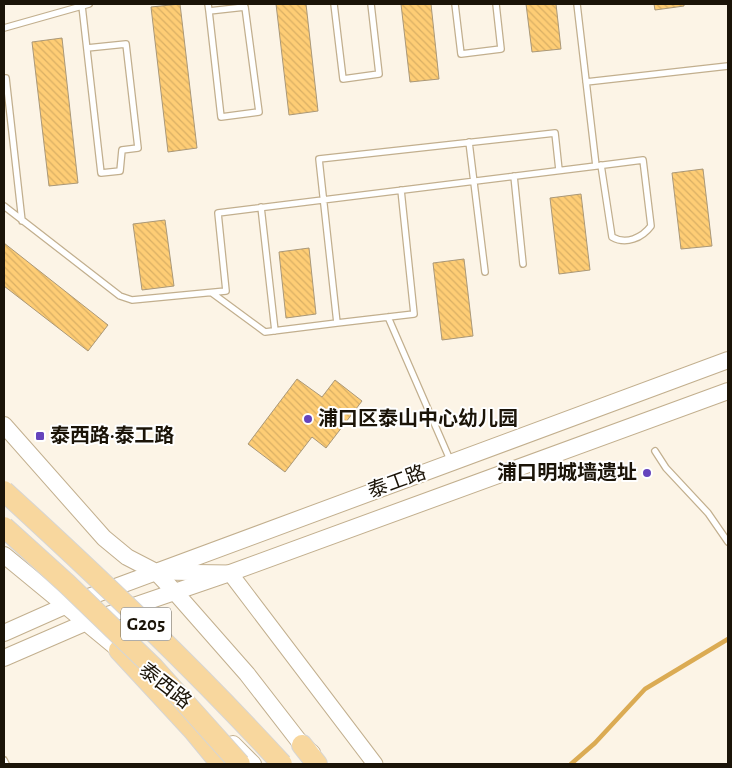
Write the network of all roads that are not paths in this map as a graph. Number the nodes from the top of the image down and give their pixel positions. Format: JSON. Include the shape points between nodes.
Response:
{"nodes":[{"id":1,"x":89,"y":4,"type":"edge"},
{"id":2,"x":208,"y":4,"type":"edge"},
{"id":3,"x":334,"y":4,"type":"edge"},
{"id":4,"x":371,"y":4,"type":"edge"},
{"id":5,"x":455,"y":4,"type":"edge"},
{"id":6,"x":496,"y":4,"type":"edge"},
{"id":7,"x":577,"y":4,"type":"edge"},
{"id":8,"x":82,"y":6,"type":"junction"},
{"id":9,"x":209,"y":11,"type":"junction"},
{"id":10,"x":4,"y":28,"type":"edge"},
{"id":11,"x":87,"y":48,"type":"junction"},
{"id":12,"x":728,"y":66,"type":"edge"},
{"id":13,"x":4,"y":78,"type":"edge"},
{"id":14,"x":586,"y":82,"type":"junction"},
{"id":15,"x":469,"y":142,"type":"junction"},
{"id":16,"x":599,"y":165,"type":"junction"},
{"id":17,"x":559,"y":170,"type":"junction"},
{"id":18,"x":514,"y":176,"type":"junction"},
{"id":19,"x":474,"y":181,"type":"junction"},
{"id":20,"x":401,"y":190,"type":"junction"},
{"id":21,"x":322,"y":200,"type":"junction"},
{"id":22,"x":4,"y":206,"type":"edge"},
{"id":23,"x":261,"y":207,"type":"junction"},
{"id":24,"x":22,"y":221,"type":"junction"},
{"id":25,"x":523,"y":264,"type":"dead end"},
{"id":26,"x":485,"y":272,"type":"dead end"},
{"id":27,"x":212,"y":292,"type":"junction"},
{"id":28,"x":388,"y":317,"type":"junction"},
{"id":29,"x":337,"y":323,"type":"junction"},
{"id":30,"x":275,"y":330,"type":"junction"},
{"id":31,"x":728,"y":360,"type":"edge"},
{"id":32,"x":728,"y":391,"type":"edge"},
{"id":33,"x":4,"y":425,"type":"edge"},
{"id":34,"x":655,"y":451,"type":"dead end"},
{"id":35,"x":452,"y":462,"type":"junction"},
{"id":36,"x":4,"y":491,"type":"edge"},
{"id":37,"x":4,"y":527,"type":"edge"},
{"id":38,"x":728,"y":542,"type":"edge"},
{"id":39,"x":4,"y":555,"type":"edge"},
{"id":40,"x":156,"y":572,"type":"junction"},
{"id":41,"x":230,"y":573,"type":"junction"},
{"id":42,"x":174,"y":591,"type":"junction"},
{"id":43,"x":67,"y":605,"type":"junction"},
{"id":44,"x":87,"y":622,"type":"junction"},
{"id":45,"x":4,"y":633,"type":"edge"},
{"id":46,"x":119,"y":650,"type":"junction"},
{"id":47,"x":4,"y":658,"type":"edge"},
{"id":48,"x":302,"y":745,"type":"junction"},
{"id":49,"x":4,"y":760,"type":"edge"},
{"id":50,"x":6,"y":764,"type":"edge"},
{"id":51,"x":221,"y":764,"type":"edge"},
{"id":52,"x":240,"y":764,"type":"edge"},
{"id":53,"x":253,"y":764,"type":"edge"},
{"id":54,"x":282,"y":764,"type":"edge"},
{"id":55,"x":317,"y":764,"type":"edge"},
{"id":56,"x":325,"y":764,"type":"edge"},
{"id":57,"x":374,"y":764,"type":"edge"}],
"edges":[{"from":1,"to":8,"type":"lane"},
{"from":2,"to":9,"type":"lane"},
{"from":3,"to":4,"type":"lane","via":[[343,78],[379,74]]},
{"from":5,"to":6,"type":"lane","via":[[461,54],[502,49]]},
{"from":7,"to":14,"type":"lane"},
{"from":8,"to":10,"type":"lane"},
{"from":8,"to":11,"type":"lane"},
{"from":9,"to":9,"type":"lane","via":[[222,117],[259,112],[245,6]]},
{"from":11,"to":11,"type":"lane","via":[[100,173],[120,171],[122,150],[138,148],[126,44]]},
{"from":12,"to":14,"type":"lane"},
{"from":13,"to":24,"type":"lane"},
{"from":14,"to":16,"type":"lane"},
{"from":15,"to":17,"type":"lane","via":[[555,133]]},
{"from":15,"to":19,"type":"lane"},
{"from":15,"to":21,"type":"lane","via":[[318,159]]},
{"from":16,"to":16,"type":"lane","via":[[643,160],[651,226],[646,234],[619,241],[612,237]]},
{"from":16,"to":17,"type":"lane"},
{"from":17,"to":18,"type":"lane"},
{"from":18,"to":19,"type":"lane"},
{"from":18,"to":25,"type":"lane"},
{"from":19,"to":20,"type":"lane"},
{"from":19,"to":26,"type":"lane"},
{"from":20,"to":21,"type":"lane"},
{"from":20,"to":28,"type":"lane","via":[[414,314]]},
{"from":21,"to":23,"type":"lane"},
{"from":21,"to":29,"type":"lane"},
{"from":22,"to":24,"type":"lane"},
{"from":23,"to":27,"type":"lane","via":[[218,213],[226,291]]},
{"from":23,"to":30,"type":"lane"},
{"from":24,"to":27,"type":"lane","via":[[126,300]]},
{"from":27,"to":30,"type":"lane","via":[[265,332]]},
{"from":28,"to":29,"type":"lane"},
{"from":28,"to":35,"type":"lane"},
{"from":29,"to":30,"type":"lane"},
{"from":31,"to":35,"type":"main road","name":"泰工路"},
{"from":32,"to":41,"type":"main road","name":"泰工路"},
{"from":33,"to":40,"type":"main road","via":[[104,538],[128,557]]},
{"from":34,"to":38,"type":"lane","via":[[666,468],[708,513]]},
{"from":35,"to":40,"type":"main road","name":"泰工路"},
{"from":36,"to":54,"type":"highway","number":"G205","bridge":true,"via":[[219,695]]},
{"from":37,"to":52,"type":"highway","number":"G205","bridge":true,"via":[[154,668]]},
{"from":39,"to":43,"type":"main road","name":"泰西路"},
{"from":40,"to":41,"type":"street"},
{"from":40,"to":42,"type":"main road"},
{"from":40,"to":43,"type":"main road","name":"泰工路"},
{"from":41,"to":42,"type":"main road","name":"泰工路"},
{"from":41,"to":57,"type":"street"},
{"from":42,"to":44,"type":"main road","name":"泰工路"},
{"from":42,"to":48,"type":"main road","via":[[247,674]]},
{"from":43,"to":44,"type":"main road","name":"泰西路"},
{"from":43,"to":45,"type":"main road","name":"泰工路"},
{"from":44,"to":46,"type":"main road","name":"泰西路"},
{"from":44,"to":47,"type":"main road","name":"泰工路"},
{"from":46,"to":51,"type":"highway"},
{"from":46,"to":53,"type":"main road","name":"泰西路","via":[[171,688]]},
{"from":48,"to":55,"type":"highway"},
{"from":48,"to":56,"type":"main road"},
{"from":49,"to":50,"type":"lane"}]}
